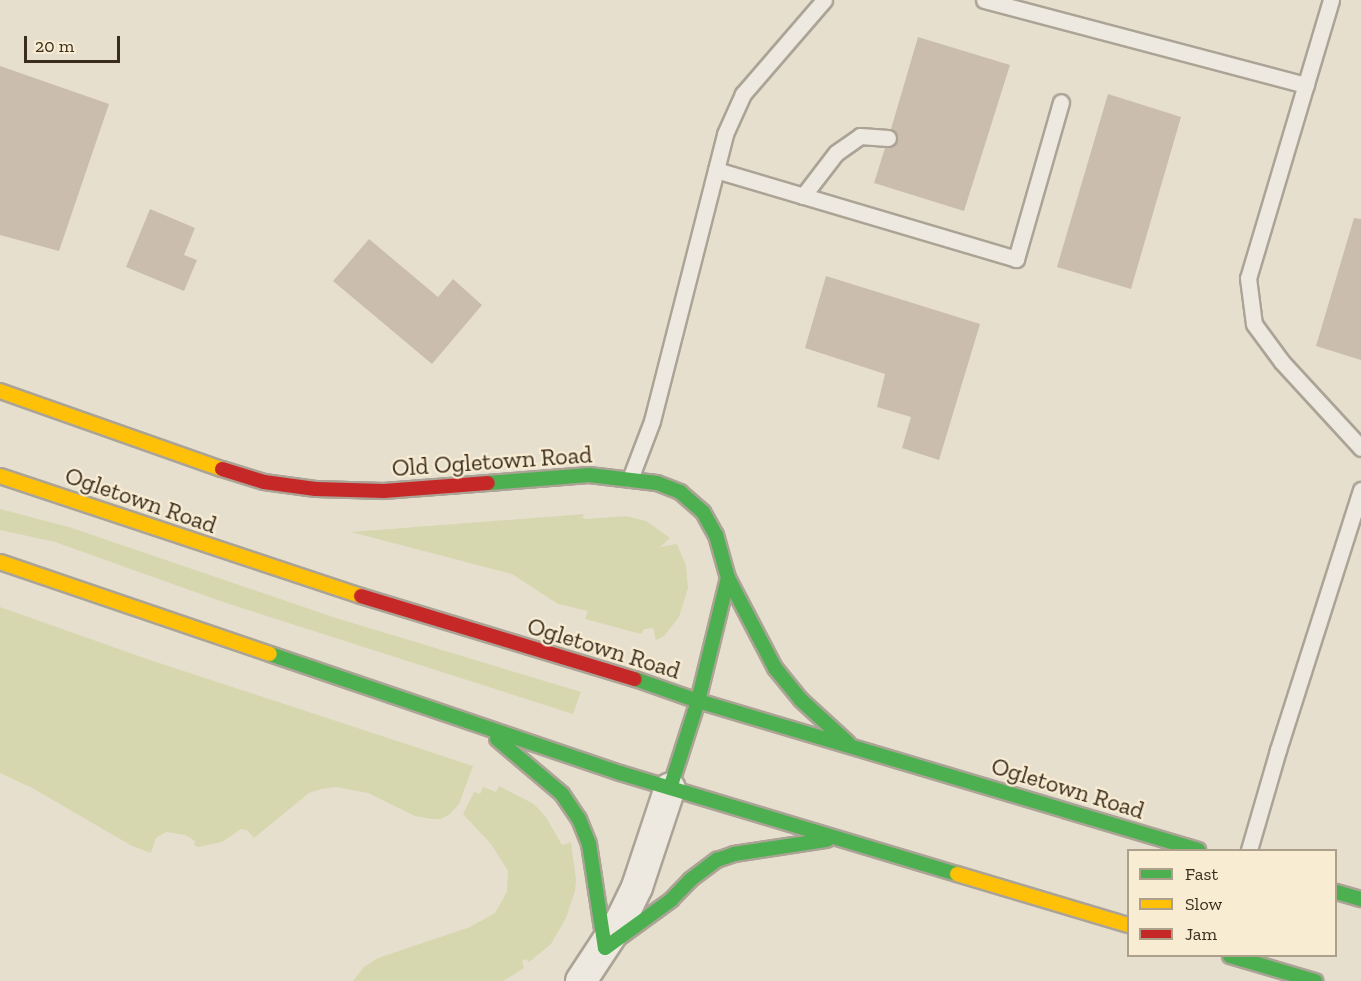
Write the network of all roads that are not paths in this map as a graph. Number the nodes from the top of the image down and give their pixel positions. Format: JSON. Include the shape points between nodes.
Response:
{"nodes":[{"id":1,"x":824,"y":0,"type":"edge"},
{"id":2,"x":984,"y":0,"type":"edge"},
{"id":3,"x":1048,"y":0,"type":"edge"},
{"id":4,"x":1331,"y":0,"type":"edge"},
{"id":5,"x":1043,"y":16,"type":"junction"},
{"id":6,"x":1306,"y":85,"type":"junction"},
{"id":7,"x":1061,"y":102,"type":"dead end"},
{"id":8,"x":888,"y":138,"type":"dead end"},
{"id":9,"x":716,"y":170,"type":"junction"},
{"id":10,"x":803,"y":196,"type":"junction"},
{"id":11,"x":0,"y":391,"type":"edge"},
{"id":12,"x":1361,"y":448,"type":"edge"},
{"id":13,"x":0,"y":476,"type":"edge"},
{"id":14,"x":630,"y":479,"type":"junction"},
{"id":15,"x":1361,"y":490,"type":"edge"},
{"id":16,"x":0,"y":562,"type":"edge"},
{"id":17,"x":728,"y":578,"type":"junction"},
{"id":18,"x":698,"y":701,"type":"junction"},
{"id":19,"x":484,"y":728,"type":"junction"},
{"id":20,"x":854,"y":748,"type":"junction"},
{"id":21,"x":670,"y":788,"type":"junction"},
{"id":22,"x":839,"y":839,"type":"junction"},
{"id":23,"x":1195,"y":849,"type":"edge"},
{"id":24,"x":1249,"y":849,"type":"edge"},
{"id":25,"x":1337,"y":893,"type":"edge"},
{"id":26,"x":1361,"y":899,"type":"edge"},
{"id":27,"x":1127,"y":925,"type":"edge"},
{"id":28,"x":605,"y":948,"type":"junction"},
{"id":29,"x":1233,"y":957,"type":"edge"},
{"id":30,"x":582,"y":981,"type":"edge"},
{"id":31,"x":1316,"y":981,"type":"edge"}],
"edges":[{"from":1,"to":9,"type":"lane","via":[[743,94],[725,134]]},
{"from":2,"to":5,"type":"lane"},
{"from":3,"to":5,"type":"lane"},
{"from":4,"to":6,"type":"lane"},
{"from":5,"to":6,"type":"lane"},
{"from":6,"to":12,"type":"lane","via":[[1248,278],[1254,324],[1282,362]]},
{"from":7,"to":10,"type":"lane","via":[[1016,259]]},
{"from":8,"to":10,"type":"lane","via":[[860,136],[836,153]]},
{"from":9,"to":10,"type":"lane"},
{"from":9,"to":14,"type":"lane","via":[[652,421]]},
{"from":11,"to":14,"type":"main road","name":"Old Ogletown Road","via":[[264,482],[316,489],[384,491],[589,475]]},
{"from":13,"to":18,"type":"main road","name":"Ogletown Road","via":[[247,560]]},
{"from":14,"to":17,"type":"main road","name":"Old Ogletown Road","via":[[680,492],[703,512],[716,535]]},
{"from":15,"to":24,"type":"lane"},
{"from":16,"to":19,"type":"main road"},
{"from":17,"to":18,"type":"main road","name":"Old Ogletown Road"},
{"from":17,"to":20,"type":"main road","via":[[775,668]]},
{"from":18,"to":20,"type":"main road","name":"Ogletown Road"},
{"from":18,"to":21,"type":"main road","name":"Old Ogletown Road"},
{"from":19,"to":21,"type":"main road"},
{"from":19,"to":28,"type":"main road","via":[[561,794],[579,819],[589,844]]},
{"from":20,"to":23,"type":"main road","name":"Ogletown Road"},
{"from":21,"to":22,"type":"main road"},
{"from":21,"to":28,"type":"street","via":[[637,887]]},
{"from":22,"to":27,"type":"main road"},
{"from":22,"to":28,"type":"main road","via":[[794,843],[717,860],[671,900]]},
{"from":25,"to":26,"type":"main road"},
{"from":28,"to":30,"type":"street"},
{"from":29,"to":31,"type":"main road"}]}
